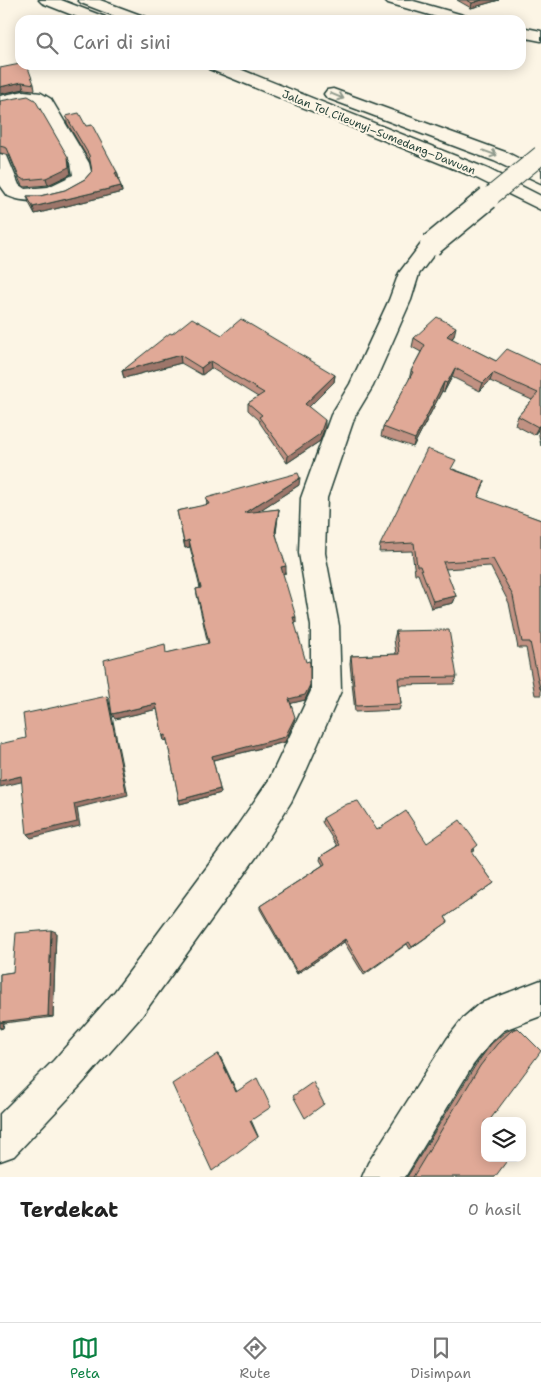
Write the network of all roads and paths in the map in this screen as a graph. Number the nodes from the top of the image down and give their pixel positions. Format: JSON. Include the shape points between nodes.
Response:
{"nodes":[{"id":1,"x":47,"y":0,"type":"edge"},
{"id":2,"x":86,"y":0,"type":"edge"},
{"id":3,"x":393,"y":0,"type":"edge"},
{"id":4,"x":86,"y":15,"type":"edge"},
{"id":5,"x":126,"y":15,"type":"edge"},
{"id":6,"x":446,"y":15,"type":"edge"},
{"id":7,"x":526,"y":33,"type":"edge"},
{"id":8,"x":541,"y":36,"type":"edge"},
{"id":9,"x":226,"y":70,"type":"edge"},
{"id":10,"x":273,"y":70,"type":"edge"},
{"id":11,"x":0,"y":101,"type":"edge"},
{"id":12,"x":541,"y":155,"type":"edge"},
{"id":13,"x":0,"y":160,"type":"edge"},
{"id":14,"x":541,"y":177,"type":"edge"},
{"id":15,"x":541,"y":204,"type":"edge"},
{"id":16,"x":541,"y":998,"type":"edge"},
{"id":17,"x":0,"y":1142,"type":"edge"},
{"id":18,"x":382,"y":1177,"type":"edge"}],
"edges":[{"from":1,"to":4,"type":"main road"},
{"from":2,"to":5,"type":"main road"},
{"from":3,"to":6,"type":"main road"},
{"from":7,"to":8,"type":"main road"},
{"from":9,"to":15,"type":"main road","name":"Jalan Tol Cileunyi–Sumedang–Dawuan","via":[[481,173]]},
{"from":10,"to":14,"type":"main road","name":"Jalan Tol Cileunyi–Sumedang–Dawuan","one_way":true,"via":[[501,157]]},
{"from":11,"to":13,"type":"main road","via":[[39,96],[80,163],[83,176],[63,190],[24,196],[11,186]]},
{"from":12,"to":17,"type":"main road","bridge":true,"via":[[431,245],[409,273],[361,386],[343,414],[314,498],[312,553],[324,626],[326,691],[280,791],[128,1004]]},
{"from":16,"to":18,"type":"main road","via":[[492,1017],[477,1030]]}]}
